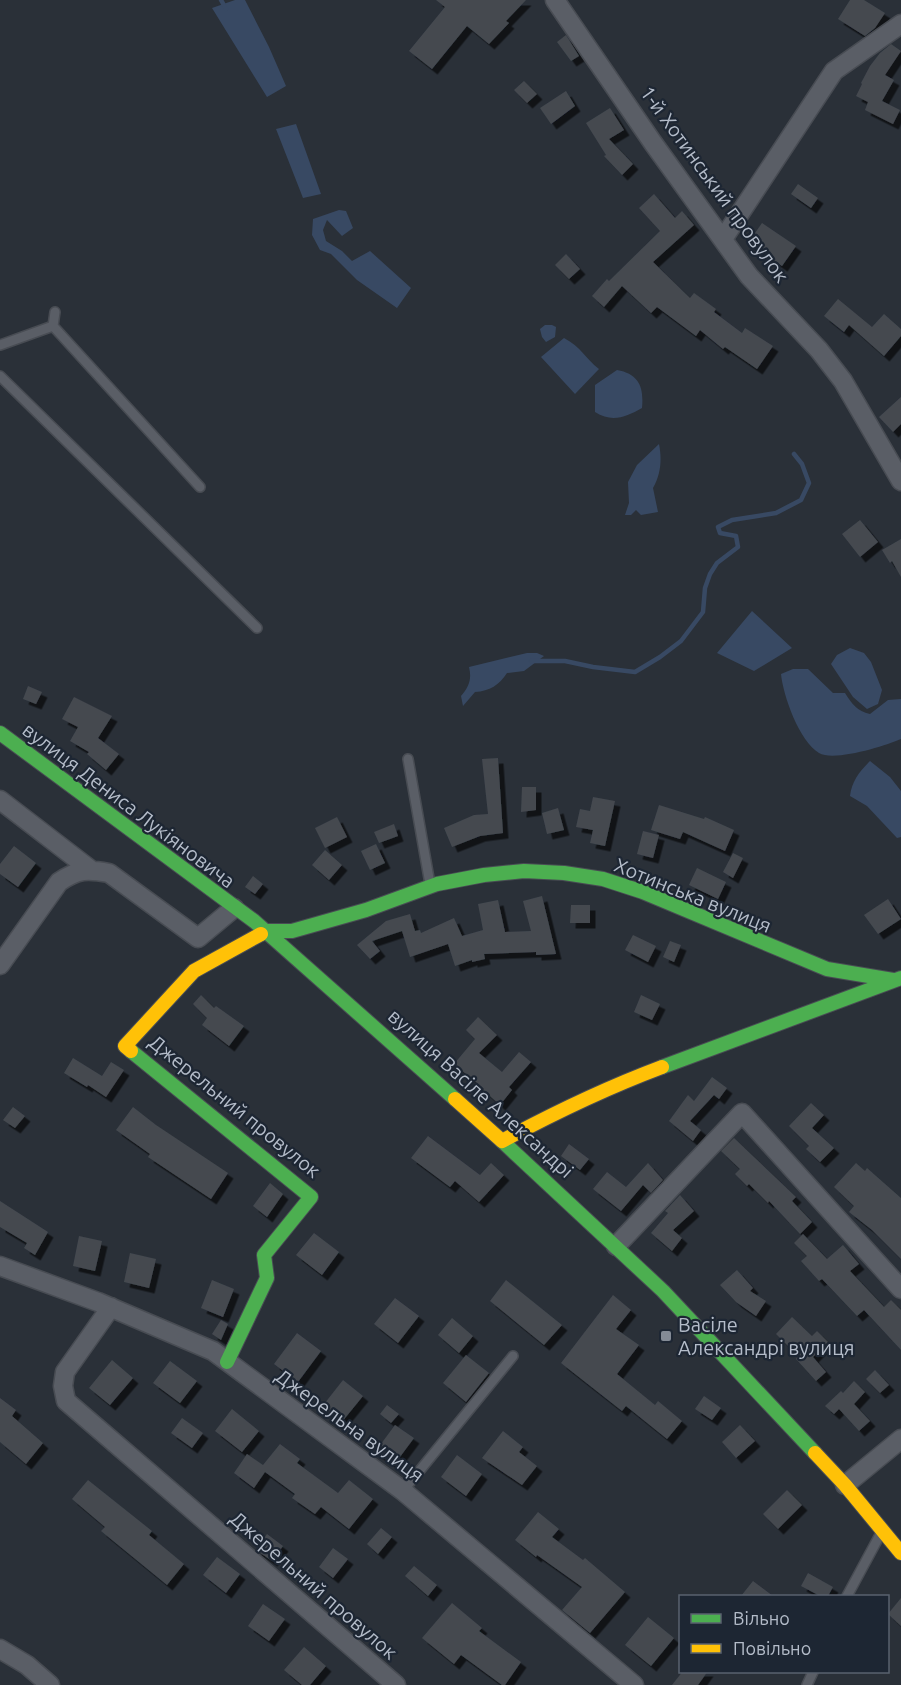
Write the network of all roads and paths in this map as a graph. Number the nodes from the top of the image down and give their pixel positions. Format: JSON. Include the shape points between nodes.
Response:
{"nodes":[{"id":1,"x":555,"y":0,"type":"edge"},
{"id":2,"x":901,"y":24,"type":"edge"},
{"id":3,"x":723,"y":239,"type":"junction"},
{"id":4,"x":55,"y":312,"type":"dead end"},
{"id":5,"x":53,"y":327,"type":"junction"},
{"id":6,"x":0,"y":345,"type":"edge"},
{"id":7,"x":0,"y":376,"type":"edge"},
{"id":8,"x":901,"y":481,"type":"edge"},
{"id":9,"x":200,"y":487,"type":"dead end"},
{"id":10,"x":257,"y":628,"type":"dead end"},
{"id":11,"x":0,"y":733,"type":"edge"},
{"id":12,"x":408,"y":759,"type":"dead end"},
{"id":13,"x":0,"y":800,"type":"edge"},
{"id":14,"x":91,"y":870,"type":"junction"},
{"id":15,"x":430,"y":886,"type":"junction"},
{"id":16,"x":234,"y":908,"type":"junction"},
{"id":17,"x":266,"y":931,"type":"junction"},
{"id":18,"x":0,"y":965,"type":"edge"},
{"id":19,"x":897,"y":979,"type":"edge"},
{"id":20,"x":502,"y":1141,"type":"junction"},
{"id":21,"x":616,"y":1246,"type":"junction"},
{"id":22,"x":0,"y":1266,"type":"edge"},
{"id":23,"x":901,"y":1289,"type":"edge"},
{"id":24,"x":111,"y":1307,"type":"junction"},
{"id":25,"x":513,"y":1356,"type":"dead end"},
{"id":26,"x":227,"y":1362,"type":"junction"},
{"id":27,"x":901,"y":1439,"type":"edge"},
{"id":28,"x":845,"y":1485,"type":"junction"},
{"id":29,"x":403,"y":1491,"type":"junction"},
{"id":30,"x":882,"y":1531,"type":"junction"},
{"id":31,"x":901,"y":1553,"type":"edge"},
{"id":32,"x":848,"y":1595,"type":"edge"},
{"id":33,"x":0,"y":1649,"type":"edge"},
{"id":34,"x":50,"y":1685,"type":"edge"},
{"id":35,"x":396,"y":1685,"type":"edge"},
{"id":36,"x":634,"y":1685,"type":"edge"}],
"edges":[{"from":1,"to":3,"type":"street","name":"1-й Хотинський провулок"},
{"from":2,"to":3,"type":"street","via":[[834,71]]},
{"from":3,"to":8,"type":"street","name":"1-й Хотинський провулок","via":[[749,276],[837,374]]},
{"from":4,"to":5,"type":"lane"},
{"from":5,"to":6,"type":"lane"},
{"from":5,"to":9,"type":"lane"},
{"from":7,"to":10,"type":"lane"},
{"from":11,"to":16,"type":"main road","name":"вулиця Дениса Лукіяновича"},
{"from":12,"to":15,"type":"lane"},
{"from":13,"to":14,"type":"street"},
{"from":14,"to":16,"type":"street","via":[[109,873],[198,939]]},
{"from":14,"to":18,"type":"street","via":[[73,873],[59,882]]},
{"from":15,"to":17,"type":"main road","name":"Хотинська вулиця","via":[[292,931]]},
{"from":15,"to":19,"type":"main road","name":"Хотинська вулиця","via":[[524,871],[603,879],[827,969]]},
{"from":16,"to":17,"type":"main road","name":"вулиця Васіле Александрі"},
{"from":17,"to":20,"type":"main road","name":"вулиця Васіле Александрі"},
{"from":17,"to":26,"type":"main road","name":"Джерельний провулок","via":[[194,971],[125,1046],[311,1197],[264,1255],[267,1278]]},
{"from":19,"to":20,"type":"main road","name":"Хотинська вулиця","via":[[613,1085]]},
{"from":20,"to":21,"type":"main road","name":"вулиця Васіле Александрі"},
{"from":21,"to":23,"type":"street","via":[[742,1113]]},
{"from":21,"to":28,"type":"main road","name":"вулиця Васіле Александрі"},
{"from":22,"to":24,"type":"street","name":"Джерельна вулиця"},
{"from":24,"to":26,"type":"street","name":"Джерельна вулиця","via":[[213,1351]]},
{"from":24,"to":35,"type":"street","name":"Джерельний провулок","via":[[65,1372],[66,1401]]},
{"from":25,"to":29,"type":"lane"},
{"from":26,"to":29,"type":"street","name":"Джерельна вулиця"},
{"from":27,"to":28,"type":"street"},
{"from":28,"to":30,"type":"main road","name":"вулиця Васіле Александрі"},
{"from":29,"to":36,"type":"street","name":"Джерельна вулиця"},
{"from":30,"to":31,"type":"main road","name":"вулиця Васіле Александрі"},
{"from":30,"to":32,"type":"lane"},
{"from":33,"to":34,"type":"street"}]}
